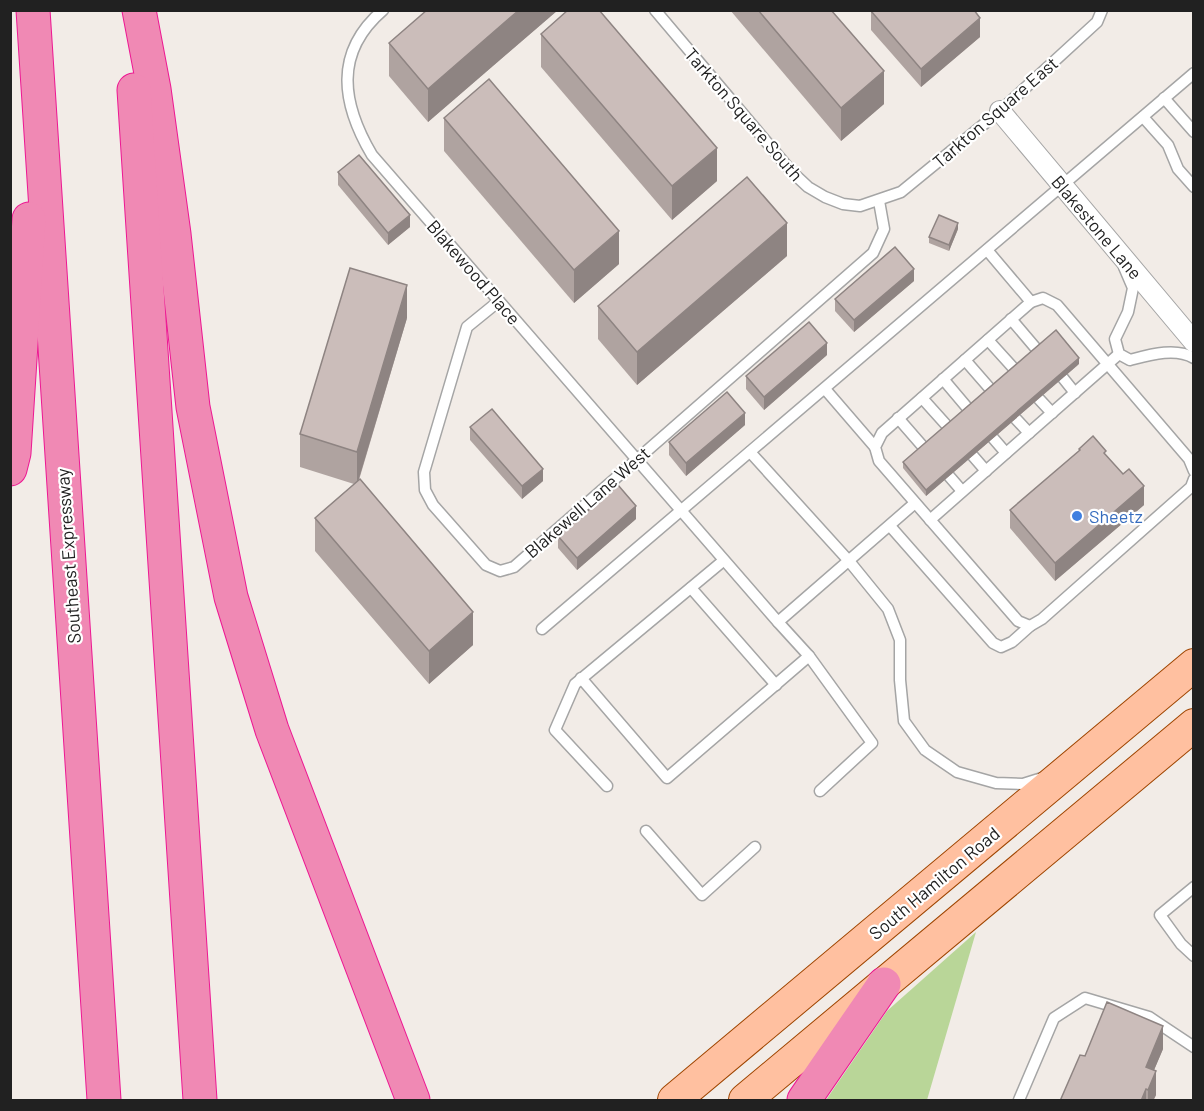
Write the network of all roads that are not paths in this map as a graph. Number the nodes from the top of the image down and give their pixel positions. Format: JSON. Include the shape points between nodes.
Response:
{"nodes":[{"id":1,"x":33,"y":10,"type":"edge"},
{"id":2,"x":129,"y":10,"type":"edge"},
{"id":3,"x":139,"y":10,"type":"edge"},
{"id":4,"x":383,"y":10,"type":"edge"},
{"id":5,"x":655,"y":10,"type":"edge"},
{"id":6,"x":1102,"y":10,"type":"edge"},
{"id":7,"x":1194,"y":73,"type":"edge"},
{"id":8,"x":1164,"y":99,"type":"junction"},
{"id":9,"x":39,"y":106,"type":"junction"},
{"id":10,"x":1000,"y":111,"type":"junction"},
{"id":11,"x":1143,"y":117,"type":"junction"},
{"id":12,"x":1194,"y":132,"type":"edge"},
{"id":13,"x":1062,"y":185,"type":"junction"},
{"id":14,"x":1194,"y":187,"type":"edge"},
{"id":15,"x":879,"y":201,"type":"junction"},
{"id":16,"x":987,"y":250,"type":"junction"},
{"id":17,"x":1119,"y":253,"type":"junction"},
{"id":18,"x":499,"y":301,"type":"junction"},
{"id":19,"x":1031,"y":302,"type":"junction"},
{"id":20,"x":1011,"y":319,"type":"junction"},
{"id":21,"x":988,"y":340,"type":"junction"},
{"id":22,"x":1194,"y":342,"type":"edge"},
{"id":23,"x":1039,"y":352,"type":"edge"},
{"id":24,"x":1119,"y":354,"type":"junction"},
{"id":25,"x":1194,"y":358,"type":"edge"},
{"id":26,"x":965,"y":360,"type":"junction"},
{"id":27,"x":1108,"y":364,"type":"junction"},
{"id":28,"x":1016,"y":371,"type":"edge"},
{"id":29,"x":1063,"y":378,"type":"edge"},
{"id":30,"x":943,"y":379,"type":"junction"},
{"id":31,"x":825,"y":389,"type":"junction"},
{"id":32,"x":992,"y":392,"type":"edge"},
{"id":33,"x":1075,"y":393,"type":"junction"},
{"id":34,"x":922,"y":398,"type":"junction"},
{"id":35,"x":1039,"y":399,"type":"edge"},
{"id":36,"x":970,"y":411,"type":"edge"},
{"id":37,"x":1052,"y":413,"type":"junction"},
{"id":38,"x":898,"y":418,"type":"junction"},
{"id":39,"x":1016,"y":419,"type":"edge"},
{"id":40,"x":949,"y":429,"type":"edge"},
{"id":41,"x":1029,"y":433,"type":"junction"},
{"id":42,"x":993,"y":438,"type":"edge"},
{"id":43,"x":875,"y":447,"type":"junction"},
{"id":44,"x":925,"y":449,"type":"edge"},
{"id":45,"x":750,"y":452,"type":"junction"},
{"id":46,"x":1006,"y":453,"type":"junction"},
{"id":47,"x":973,"y":456,"type":"edge"},
{"id":48,"x":636,"y":459,"type":"junction"},
{"id":49,"x":10,"y":469,"type":"edge"},
{"id":50,"x":986,"y":471,"type":"junction"},
{"id":51,"x":1194,"y":471,"type":"edge"},
{"id":52,"x":949,"y":476,"type":"edge"},
{"id":53,"x":1194,"y":479,"type":"edge"},
{"id":54,"x":962,"y":491,"type":"junction"},
{"id":55,"x":915,"y":503,"type":"junction"},
{"id":56,"x":681,"y":511,"type":"junction"},
{"id":57,"x":930,"y":520,"type":"junction"},
{"id":58,"x":890,"y":526,"type":"junction"},
{"id":59,"x":723,"y":561,"type":"junction"},
{"id":60,"x":849,"y":561,"type":"junction"},
{"id":61,"x":691,"y":588,"type":"junction"},
{"id":62,"x":778,"y":622,"type":"junction"},
{"id":63,"x":1030,"y":626,"type":"junction"},
{"id":64,"x":542,"y":629,"type":"dead end"},
{"id":65,"x":808,"y":656,"type":"junction"},
{"id":66,"x":1194,"y":665,"type":"edge"},
{"id":67,"x":581,"y":678,"type":"junction"},
{"id":68,"x":776,"y":685,"type":"junction"},
{"id":69,"x":1194,"y":725,"type":"edge"},
{"id":70,"x":1071,"y":768,"type":"junction"},
{"id":71,"x":607,"y":786,"type":"dead end"},
{"id":72,"x":820,"y":791,"type":"dead end"},
{"id":73,"x":646,"y":831,"type":"dead end"},
{"id":74,"x":755,"y":847,"type":"dead end"},
{"id":75,"x":1194,"y":887,"type":"edge"},
{"id":76,"x":1194,"y":956,"type":"edge"},
{"id":77,"x":884,"y":984,"type":"junction"},
{"id":78,"x":1194,"y":1047,"type":"edge"},
{"id":79,"x":104,"y":1101,"type":"edge"},
{"id":80,"x":200,"y":1101,"type":"edge"},
{"id":81,"x":413,"y":1101,"type":"edge"},
{"id":82,"x":674,"y":1101,"type":"edge"},
{"id":83,"x":745,"y":1101,"type":"edge"},
{"id":84,"x":804,"y":1101,"type":"edge"},
{"id":85,"x":1019,"y":1101,"type":"edge"}],
"edges":[{"from":1,"to":9,"type":"highway","name":"Southeast Expressway"},
{"from":2,"to":80,"type":"highway"},
{"from":3,"to":81,"type":"highway","via":[[174,234],[193,407],[231,597],[272,730]]},
{"from":4,"to":18,"type":"lane","name":"Blakewood Place","via":[[358,37],[349,61],[346,84],[359,133],[372,155]]},
{"from":5,"to":15,"type":"lane","name":"Tarkton Square South","via":[[808,187],[843,204],[860,206]]},
{"from":6,"to":10,"type":"lane","name":"Tarkton Square East","via":[[1097,22]]},
{"from":7,"to":8,"type":"lane"},
{"from":8,"to":11,"type":"lane"},
{"from":8,"to":12,"type":"lane"},
{"from":9,"to":49,"type":"highway"},
{"from":9,"to":79,"type":"highway","name":"Southeast Expressway"},
{"from":10,"to":13,"type":"street","name":"Blakestone Lane"},
{"from":10,"to":15,"type":"lane","name":"Tarkton Square East","via":[[901,192]]},
{"from":11,"to":13,"type":"lane"},
{"from":11,"to":14,"type":"lane","via":[[1168,145],[1178,169]]},
{"from":13,"to":16,"type":"lane"},
{"from":13,"to":17,"type":"street","name":"Blakestone Lane"},
{"from":15,"to":48,"type":"lane","name":"Blakewell Lane West","via":[[884,229],[873,254]]},
{"from":16,"to":19,"type":"lane"},
{"from":16,"to":31,"type":"lane"},
{"from":17,"to":22,"type":"street","name":"Blakestone Lane"},
{"from":17,"to":24,"type":"lane","via":[[1133,288],[1128,312],[1115,339]]},
{"from":18,"to":48,"type":"lane","name":"Blakewood Place"},
{"from":18,"to":48,"type":"lane","name":"Blakewell Lane West","via":[[466,327],[424,472],[425,490],[433,506],[486,565],[500,571],[514,567]]},
{"from":19,"to":20,"type":"lane"},
{"from":19,"to":27,"type":"lane","via":[[1043,298],[1056,305]]},
{"from":20,"to":21,"type":"lane"},
{"from":20,"to":23,"type":"lane"},
{"from":21,"to":26,"type":"lane"},
{"from":21,"to":28,"type":"lane"},
{"from":24,"to":25,"type":"lane","via":[[1130,360],[1159,353]]},
{"from":24,"to":27,"type":"lane"},
{"from":26,"to":30,"type":"lane"},
{"from":26,"to":32,"type":"lane"},
{"from":27,"to":33,"type":"lane"},
{"from":27,"to":51,"type":"lane","via":[[1189,459]]},
{"from":29,"to":33,"type":"lane"},
{"from":30,"to":34,"type":"lane"},
{"from":30,"to":36,"type":"lane"},
{"from":31,"to":43,"type":"lane"},
{"from":31,"to":45,"type":"lane"},
{"from":33,"to":37,"type":"lane"},
{"from":34,"to":38,"type":"lane"},
{"from":34,"to":40,"type":"lane"},
{"from":35,"to":37,"type":"lane"},
{"from":37,"to":41,"type":"lane"},
{"from":38,"to":43,"type":"lane","via":[[882,433]]},
{"from":38,"to":44,"type":"lane"},
{"from":39,"to":41,"type":"lane"},
{"from":41,"to":46,"type":"lane"},
{"from":42,"to":46,"type":"lane"},
{"from":43,"to":55,"type":"lane","via":[[879,461]]},
{"from":45,"to":56,"type":"lane"},
{"from":45,"to":60,"type":"lane"},
{"from":46,"to":50,"type":"lane"},
{"from":47,"to":50,"type":"lane"},
{"from":48,"to":56,"type":"lane","name":"Blakewood Place"},
{"from":50,"to":54,"type":"lane"},
{"from":52,"to":54,"type":"lane"},
{"from":53,"to":63,"type":"lane","via":[[1191,488]]},
{"from":54,"to":57,"type":"lane"},
{"from":55,"to":57,"type":"lane"},
{"from":55,"to":58,"type":"lane"},
{"from":56,"to":59,"type":"lane","name":"Blakewood Place"},
{"from":56,"to":64,"type":"lane"},
{"from":57,"to":63,"type":"lane","via":[[1018,621]]},
{"from":58,"to":60,"type":"lane"},
{"from":58,"to":63,"type":"lane","via":[[993,643],[1001,647],[1012,642]]},
{"from":59,"to":61,"type":"lane"},
{"from":59,"to":62,"type":"lane","name":"Blakewood Place"},
{"from":60,"to":62,"type":"lane"},
{"from":60,"to":70,"type":"lane","via":[[888,609],[900,640],[904,721],[925,750],[957,772],[996,783],[1023,784]]},
{"from":61,"to":67,"type":"lane"},
{"from":61,"to":68,"type":"lane"},
{"from":62,"to":65,"type":"lane","name":"Blakewood Place"},
{"from":65,"to":68,"type":"lane"},
{"from":65,"to":72,"type":"lane","name":"Blakewood Place","via":[[872,743]]},
{"from":66,"to":70,"type":"main road","name":"South Hamilton Road"},
{"from":67,"to":68,"type":"lane","via":[[667,778]]},
{"from":67,"to":71,"type":"lane","via":[[555,730]]},
{"from":69,"to":77,"type":"main road"},
{"from":70,"to":82,"type":"main road","name":"South Hamilton Road"},
{"from":73,"to":74,"type":"lane","via":[[702,895]]},
{"from":75,"to":76,"type":"lane","via":[[1160,915]]},
{"from":77,"to":83,"type":"main road"},
{"from":77,"to":84,"type":"highway"},
{"from":78,"to":85,"type":"lane","via":[[1149,1017],[1085,998],[1054,1018]]}]}
